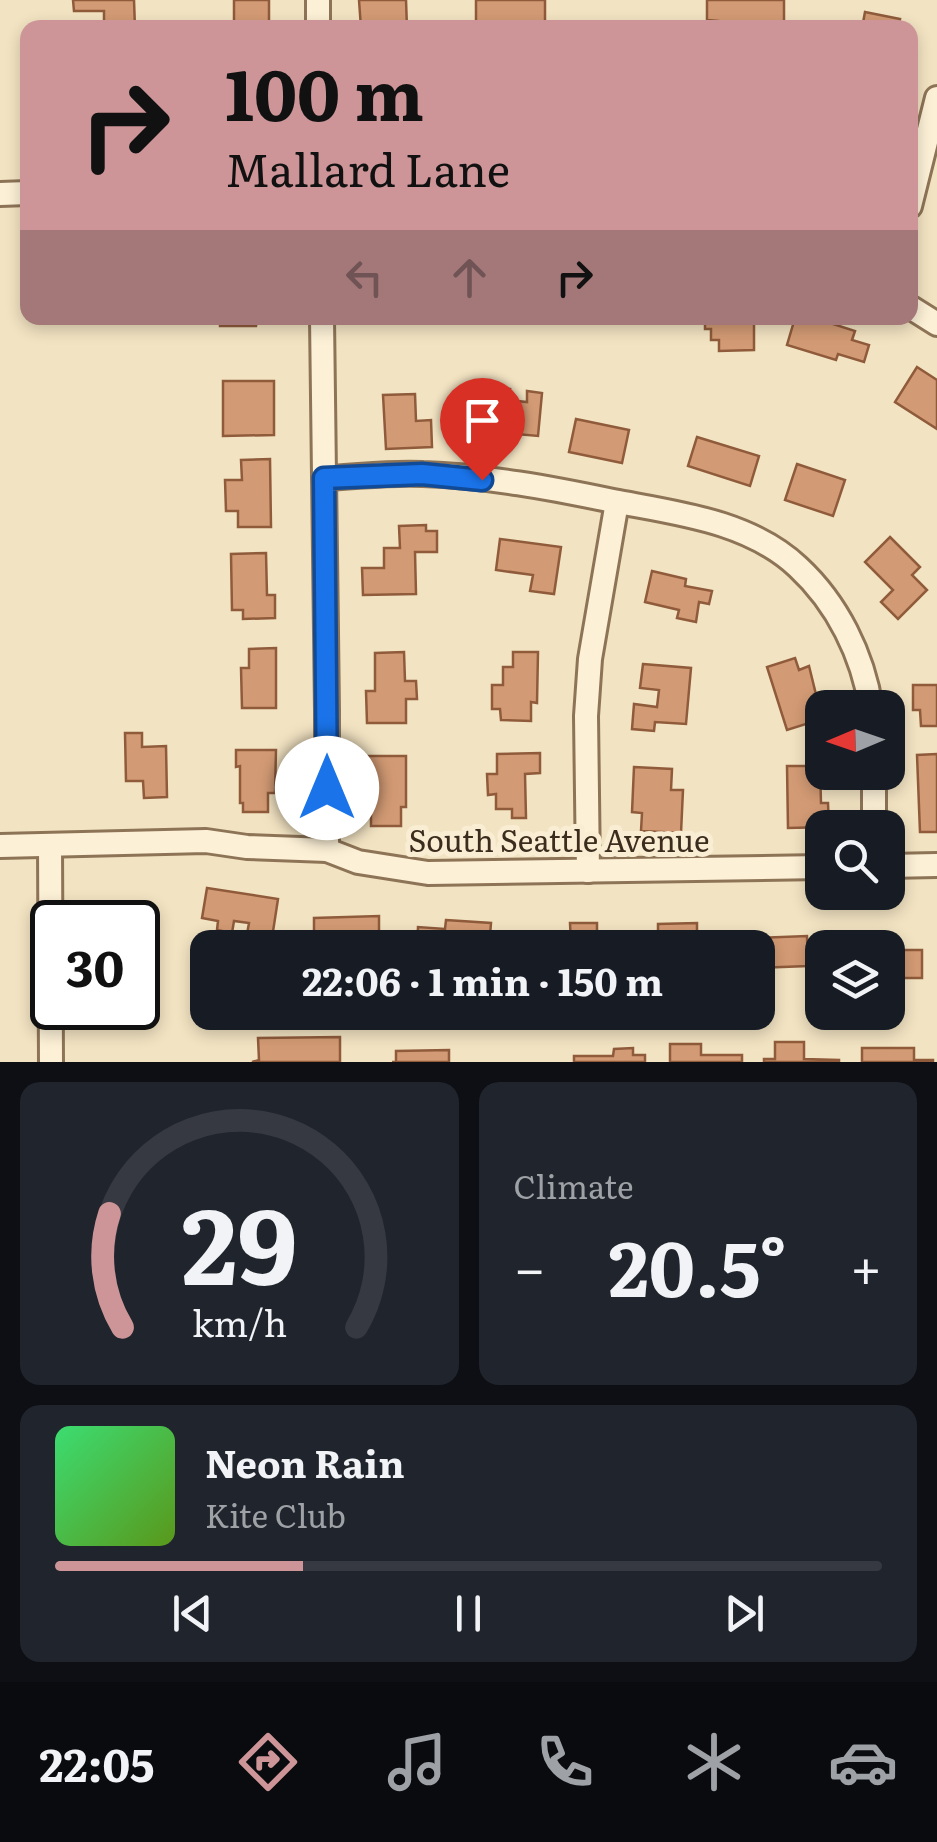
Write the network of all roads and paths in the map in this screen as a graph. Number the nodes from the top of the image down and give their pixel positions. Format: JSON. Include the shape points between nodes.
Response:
{"nodes":[{"id":1,"x":937,"y":98,"type":"edge"},
{"id":2,"x":918,"y":174,"type":"edge"},
{"id":3,"x":322,"y":325,"type":"edge"},
{"id":4,"x":324,"y":478,"type":"junction"},
{"id":5,"x":617,"y":502,"type":"junction"},
{"id":6,"x":867,"y":690,"type":"edge"},
{"id":7,"x":50,"y":845,"type":"junction"},
{"id":8,"x":0,"y":846,"type":"edge"},
{"id":9,"x":327,"y":850,"type":"junction"},
{"id":10,"x":905,"y":866,"type":"edge"},
{"id":11,"x":937,"y":866,"type":"edge"},
{"id":12,"x":805,"y":867,"type":"edge"},
{"id":13,"x":588,"y":871,"type":"junction"},
{"id":14,"x":51,"y":1062,"type":"edge"}],
"edges":[{"from":1,"to":2,"type":"street"},
{"from":3,"to":4,"type":"street"},
{"from":4,"to":5,"type":"street","via":[[422,474]]},
{"from":4,"to":9,"type":"street"},
{"from":5,"to":6,"type":"street","via":[[734,529],[798,566],[843,624]]},
{"from":5,"to":13,"type":"street","via":[[590,658]]},
{"from":7,"to":8,"type":"street","name":"South Seattle Avenue"},
{"from":7,"to":9,"type":"street","name":"South Seattle Avenue","via":[[206,841]]},
{"from":7,"to":14,"type":"street"},
{"from":9,"to":13,"type":"street","name":"South Seattle Avenue","via":[[428,873]]},
{"from":10,"to":11,"type":"street"},
{"from":12,"to":13,"type":"street","name":"South Seattle Avenue"}]}
